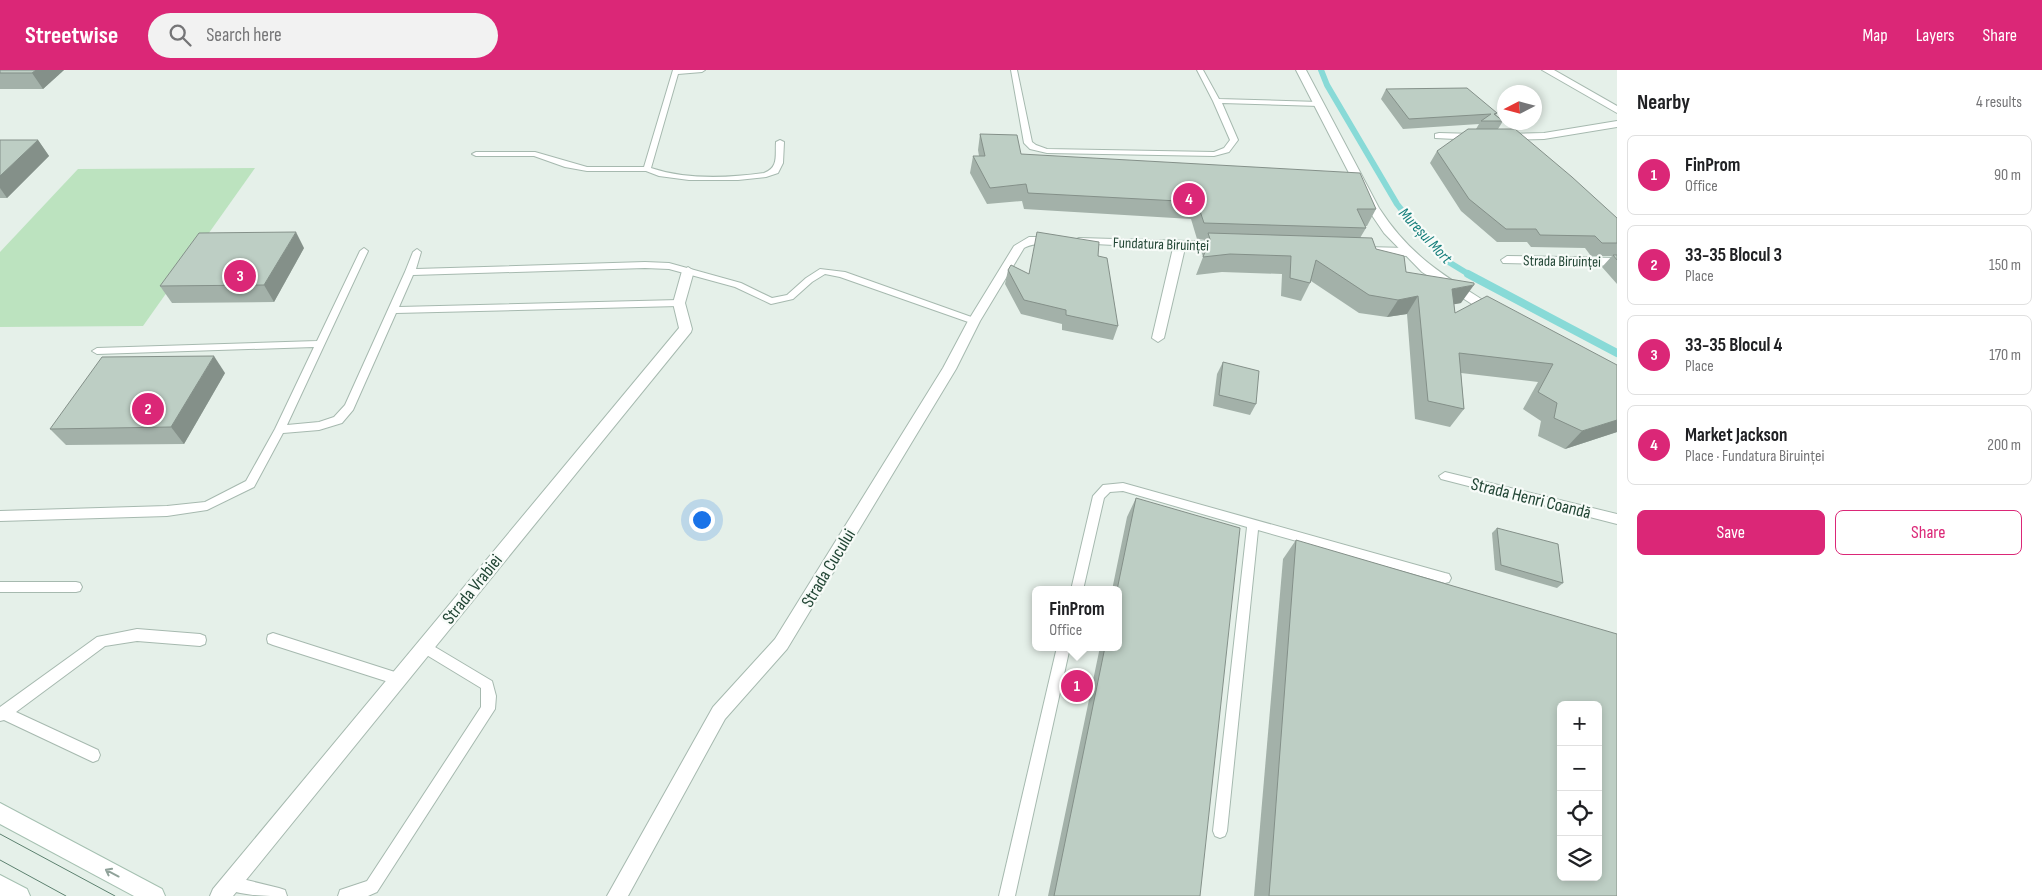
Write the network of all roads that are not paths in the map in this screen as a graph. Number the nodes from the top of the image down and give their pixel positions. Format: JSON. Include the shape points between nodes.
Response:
{"nodes":[{"id":1,"x":702,"y":70,"type":"edge"},
{"id":2,"x":1014,"y":70,"type":"edge"},
{"id":3,"x":1200,"y":70,"type":"edge"},
{"id":4,"x":1301,"y":70,"type":"edge"},
{"id":5,"x":1547,"y":70,"type":"edge"},
{"id":6,"x":675,"y":71,"type":"edge"},
{"id":7,"x":1217,"y":101,"type":"junction"},
{"id":8,"x":1319,"y":104,"type":"junction"},
{"id":9,"x":1617,"y":110,"type":"edge"},
{"id":10,"x":1617,"y":124,"type":"edge"},
{"id":11,"x":1439,"y":136,"type":"dead end"},
{"id":12,"x":780,"y":142,"type":"dead end"},
{"id":13,"x":476,"y":154,"type":"dead end"},
{"id":14,"x":647,"y":169,"type":"junction"},
{"id":15,"x":1035,"y":240,"type":"joint"},
{"id":16,"x":1180,"y":244,"type":"junction"},
{"id":17,"x":1239,"y":246,"type":"edge"},
{"id":18,"x":1357,"y":250,"type":"edge"},
{"id":19,"x":364,"y":251,"type":"dead end"},
{"id":20,"x":417,"y":252,"type":"dead end"},
{"id":21,"x":1407,"y":252,"type":"junction"},
{"id":22,"x":1507,"y":260,"type":"dead end"},
{"id":23,"x":1617,"y":262,"type":"edge"},
{"id":24,"x":410,"y":272,"type":"junction"},
{"id":25,"x":688,"y":272,"type":"junction"},
{"id":26,"x":679,"y":303,"type":"junction"},
{"id":27,"x":394,"y":310,"type":"junction"},
{"id":28,"x":1504,"y":318,"type":"edge"},
{"id":29,"x":974,"y":321,"type":"junction"},
{"id":30,"x":1158,"y":338,"type":"dead end"},
{"id":31,"x":320,"y":344,"type":"junction"},
{"id":32,"x":97,"y":351,"type":"dead end"},
{"id":33,"x":280,"y":429,"type":"junction"},
{"id":34,"x":1445,"y":476,"type":"dead end"},
{"id":35,"x":0,"y":516,"type":"edge"},
{"id":36,"x":1617,"y":519,"type":"edge"},
{"id":37,"x":1253,"y":524,"type":"junction"},
{"id":38,"x":1445,"y":578,"type":"dead end"},
{"id":39,"x":1078,"y":586,"type":"edge"},
{"id":40,"x":0,"y":587,"type":"edge"},
{"id":41,"x":76,"y":587,"type":"dead end"},
{"id":42,"x":273,"y":639,"type":"dead end"},
{"id":43,"x":200,"y":640,"type":"dead end"},
{"id":44,"x":425,"y":647,"type":"junction"},
{"id":45,"x":1063,"y":651,"type":"edge"},
{"id":46,"x":398,"y":679,"type":"junction"},
{"id":47,"x":2,"y":714,"type":"edge"},
{"id":48,"x":93,"y":755,"type":"dead end"},
{"id":49,"x":2,"y":816,"type":"edge"},
{"id":50,"x":1220,"y":831,"type":"dead end"},
{"id":51,"x":0,"y":885,"type":"edge"},
{"id":52,"x":225,"y":890,"type":"edge"},
{"id":53,"x":20,"y":896,"type":"edge"},
{"id":54,"x":155,"y":896,"type":"edge"},
{"id":55,"x":279,"y":896,"type":"edge"},
{"id":56,"x":346,"y":896,"type":"edge"},
{"id":57,"x":617,"y":896,"type":"edge"},
{"id":58,"x":1007,"y":896,"type":"edge"}],
"edges":[{"from":1,"to":6,"type":"lane"},
{"from":2,"to":7,"type":"lane","via":[[1028,143],[1040,150],[1225,152],[1234,140]]},
{"from":3,"to":7,"type":"lane"},
{"from":4,"to":8,"type":"street"},
{"from":5,"to":9,"type":"street"},
{"from":6,"to":14,"type":"lane"},
{"from":7,"to":8,"type":"lane"},
{"from":8,"to":21,"type":"street","via":[[1373,208]]},
{"from":10,"to":11,"type":"street","via":[[1544,136]]},
{"from":12,"to":14,"type":"lane","via":[[779,163],[775,171],[766,175],[679,178]]},
{"from":13,"to":14,"type":"lane","via":[[535,154],[587,169]]},
{"from":15,"to":16,"type":"street","name":"Fundatura Biruinței"},
{"from":15,"to":29,"type":"street","name":"Strada Cucului","via":[[1020,246]]},
{"from":16,"to":17,"type":"street","name":"Fundatura Biruinței"},
{"from":16,"to":30,"type":"street"},
{"from":18,"to":21,"type":"street"},
{"from":19,"to":31,"type":"lane"},
{"from":20,"to":24,"type":"lane"},
{"from":21,"to":28,"type":"street","via":[[1444,282]]},
{"from":22,"to":23,"type":"street","name":"Strada Biruinței"},
{"from":24,"to":25,"type":"lane","via":[[645,265],[669,266]]},
{"from":24,"to":27,"type":"lane"},
{"from":25,"to":26,"type":"street"},
{"from":25,"to":29,"type":"lane","via":[[738,286],[770,301],[790,297],[823,271],[842,274]]},
{"from":26,"to":27,"type":"lane"},
{"from":26,"to":44,"type":"street","name":"Strada Vrabiei","via":[[686,328]]},
{"from":27,"to":33,"type":"lane","via":[[349,407],[338,420],[319,426]]},
{"from":29,"to":57,"type":"street","name":"Strada Cucului","via":[[949,369],[781,644],[719,713]]},
{"from":31,"to":32,"type":"lane"},
{"from":31,"to":33,"type":"lane"},
{"from":33,"to":35,"type":"lane","via":[[250,484],[207,506],[167,511]]},
{"from":34,"to":36,"type":"lane","name":"Strada Henri Coandă"},
{"from":37,"to":38,"type":"lane"},
{"from":37,"to":39,"type":"lane","via":[[1123,488],[1107,488],[1099,496]]},
{"from":37,"to":50,"type":"lane"},
{"from":40,"to":41,"type":"lane"},
{"from":42,"to":46,"type":"lane"},
{"from":43,"to":47,"type":"lane","via":[[137,635],[102,641]]},
{"from":44,"to":46,"type":"street","name":"Strada Vrabiei"},
{"from":44,"to":56,"type":"lane","via":[[487,685],[488,709],[372,887]]},
{"from":45,"to":58,"type":"lane"},
{"from":46,"to":52,"type":"street","name":"Strada Vrabiei"},
{"from":47,"to":48,"type":"lane"},
{"from":54,"to":49,"type":"street","one_way":true},
{"from":51,"to":53,"type":"street"},
{"from":52,"to":55,"type":"lane"}]}
